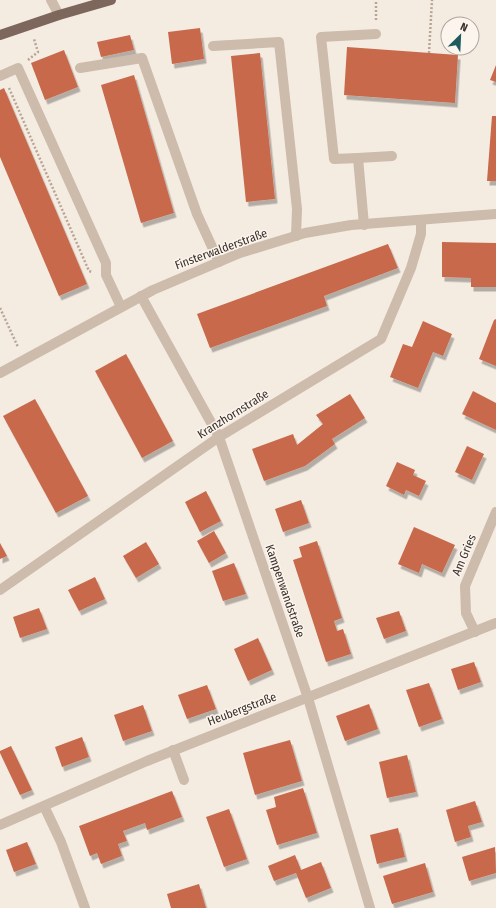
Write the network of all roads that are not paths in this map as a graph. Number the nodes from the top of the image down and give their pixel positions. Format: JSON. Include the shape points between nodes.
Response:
{"nodes":[{"id":1,"x":51,"y":0,"type":"edge"},
{"id":2,"x":111,"y":0,"type":"edge"},
{"id":3,"x":59,"y":15,"type":"junction"},
{"id":4,"x":376,"y":34,"type":"dead end"},
{"id":5,"x":0,"y":35,"type":"edge"},
{"id":6,"x":213,"y":46,"type":"dead end"},
{"id":7,"x":80,"y":68,"type":"dead end"},
{"id":8,"x":1,"y":75,"type":"edge"},
{"id":9,"x":392,"y":156,"type":"dead end"},
{"id":10,"x":358,"y":158,"type":"junction"},
{"id":11,"x":496,"y":214,"type":"edge"},
{"id":12,"x":421,"y":221,"type":"junction"},
{"id":13,"x":364,"y":224,"type":"junction"},
{"id":14,"x":296,"y":236,"type":"junction"},
{"id":15,"x":219,"y":262,"type":"junction"},
{"id":16,"x":141,"y":296,"type":"junction"},
{"id":17,"x":121,"y":307,"type":"junction"},
{"id":18,"x":0,"y":373,"type":"edge"},
{"id":19,"x":219,"y":437,"type":"junction"},
{"id":20,"x":496,"y":512,"type":"edge"},
{"id":21,"x":0,"y":590,"type":"edge"},
{"id":22,"x":496,"y":623,"type":"edge"},
{"id":23,"x":475,"y":632,"type":"junction"},
{"id":24,"x":308,"y":698,"type":"junction"},
{"id":25,"x":173,"y":750,"type":"junction"},
{"id":26,"x":184,"y":780,"type":"dead end"},
{"id":27,"x":44,"y":806,"type":"junction"},
{"id":28,"x":0,"y":825,"type":"edge"},
{"id":29,"x":85,"y":908,"type":"edge"},
{"id":30,"x":370,"y":908,"type":"edge"}],
"edges":[{"from":1,"to":3,"type":"street"},
{"from":2,"to":3,"type":"main road"},
{"from":3,"to":5,"type":"main road"},
{"from":4,"to":10,"type":"street","via":[[321,37],[334,159]]},
{"from":6,"to":14,"type":"street","via":[[279,42],[297,208]]},
{"from":7,"to":15,"type":"street","via":[[142,58],[197,214]]},
{"from":8,"to":17,"type":"street","via":[[18,68],[106,263],[106,275]]},
{"from":9,"to":10,"type":"street"},
{"from":10,"to":13,"type":"street"},
{"from":11,"to":12,"type":"street","name":"Finsterwalderstraße"},
{"from":12,"to":13,"type":"street","name":"Finsterwalderstraße"},
{"from":12,"to":19,"type":"street","name":"Kranzhornstraße","via":[[421,234],[411,268],[381,339]]},
{"from":13,"to":14,"type":"street","name":"Finsterwalderstraße"},
{"from":14,"to":15,"type":"street","name":"Finsterwalderstraße"},
{"from":15,"to":16,"type":"street","name":"Finsterwalderstraße"},
{"from":16,"to":17,"type":"street","name":"Finsterwalderstraße"},
{"from":16,"to":19,"type":"street","name":"Kampenwandstraße"},
{"from":17,"to":18,"type":"street","name":"Finsterwalderstraße"},
{"from":19,"to":21,"type":"street","name":"Kranzhornstraße"},
{"from":19,"to":24,"type":"street","name":"Kampenwandstraße"},
{"from":20,"to":23,"type":"street","name":"Am Gries","via":[[465,586],[466,613]]},
{"from":22,"to":23,"type":"street","name":"Heubergstraße"},
{"from":23,"to":24,"type":"street","name":"Heubergstraße"},
{"from":24,"to":25,"type":"street","name":"Heubergstraße"},
{"from":24,"to":30,"type":"street","name":"Kampenwandstraße"},
{"from":25,"to":26,"type":"street"},
{"from":25,"to":27,"type":"street","name":"Heubergstraße"},
{"from":27,"to":28,"type":"street","name":"Heubergstraße"},
{"from":27,"to":29,"type":"street","via":[[61,842]]}]}
